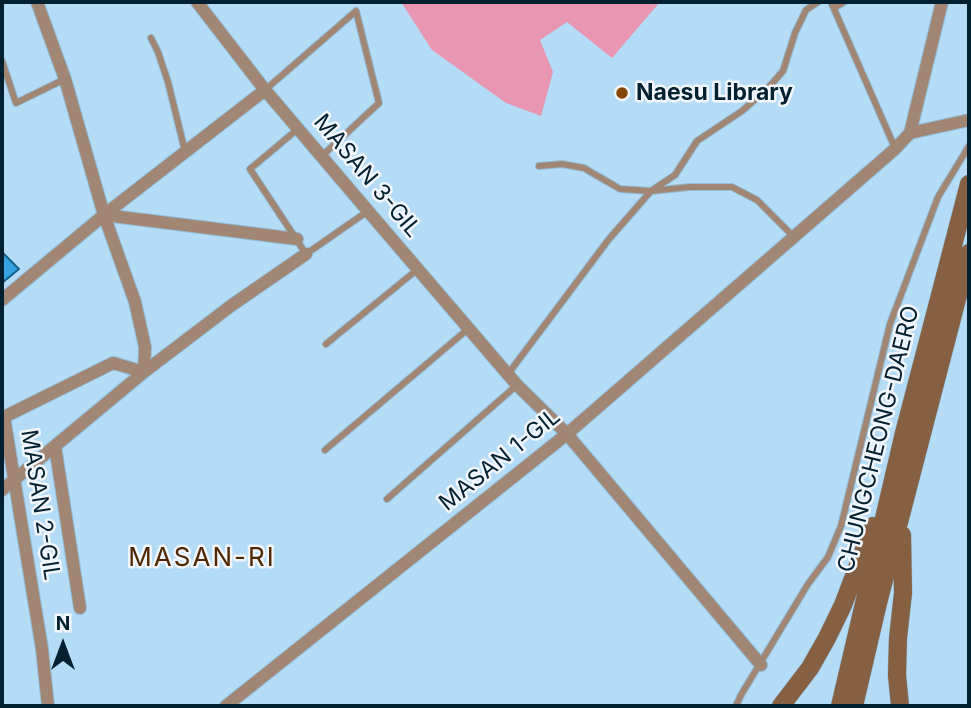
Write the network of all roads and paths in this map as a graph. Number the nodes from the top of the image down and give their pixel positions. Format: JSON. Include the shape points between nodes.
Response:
{"nodes":[{"id":1,"x":37,"y":2,"type":"edge"},
{"id":2,"x":197,"y":2,"type":"edge"},
{"id":3,"x":818,"y":2,"type":"edge"},
{"id":4,"x":844,"y":2,"type":"edge"},
{"id":5,"x":942,"y":2,"type":"edge"},
{"id":6,"x":833,"y":5,"type":"edge"},
{"id":7,"x":151,"y":38,"type":"dead end"},
{"id":8,"x":2,"y":61,"type":"edge"},
{"id":9,"x":65,"y":79,"type":"junction"},
{"id":10,"x":265,"y":90,"type":"junction"},
{"id":11,"x":969,"y":120,"type":"edge"},
{"id":12,"x":299,"y":128,"type":"junction"},
{"id":13,"x":910,"y":133,"type":"junction"},
{"id":14,"x":969,"y":146,"type":"edge"},
{"id":15,"x":895,"y":149,"type":"junction"},
{"id":16,"x":185,"y":153,"type":"junction"},
{"id":17,"x":323,"y":155,"type":"junction"},
{"id":18,"x":539,"y":166,"type":"dead end"},
{"id":19,"x":969,"y":184,"type":"edge"},
{"id":20,"x":651,"y":191,"type":"junction"},
{"id":21,"x":368,"y":211,"type":"junction"},
{"id":22,"x":104,"y":215,"type":"junction"},
{"id":23,"x":793,"y":236,"type":"junction"},
{"id":24,"x":297,"y":239,"type":"junction"},
{"id":25,"x":969,"y":253,"type":"edge"},
{"id":26,"x":306,"y":254,"type":"junction"},
{"id":27,"x":418,"y":269,"type":"junction"},
{"id":28,"x":2,"y":300,"type":"edge"},
{"id":29,"x":469,"y":327,"type":"junction"},
{"id":30,"x":326,"y":344,"type":"dead end"},
{"id":31,"x":144,"y":372,"type":"junction"},
{"id":32,"x":508,"y":374,"type":"junction"},
{"id":33,"x":517,"y":385,"type":"junction"},
{"id":34,"x":3,"y":417,"type":"edge"},
{"id":35,"x":904,"y":433,"type":"junction"},
{"id":36,"x":567,"y":434,"type":"junction"},
{"id":37,"x":55,"y":446,"type":"junction"},
{"id":38,"x":325,"y":450,"type":"dead end"},
{"id":39,"x":14,"y":480,"type":"junction"},
{"id":40,"x":2,"y":490,"type":"edge"},
{"id":41,"x":387,"y":499,"type":"dead end"},
{"id":42,"x":902,"y":513,"type":"junction"},
{"id":43,"x":80,"y":608,"type":"dead end"},
{"id":44,"x":761,"y":665,"type":"junction"},
{"id":45,"x":48,"y":706,"type":"edge"},
{"id":46,"x":226,"y":706,"type":"edge"},
{"id":47,"x":736,"y":706,"type":"edge"},
{"id":48,"x":781,"y":706,"type":"edge"},
{"id":49,"x":840,"y":706,"type":"edge"},
{"id":50,"x":854,"y":706,"type":"edge"},
{"id":51,"x":900,"y":706,"type":"edge"}],
"edges":[{"from":1,"to":9,"type":"street"},
{"from":2,"to":10,"type":"street","name":"MASAN 3-GIL"},
{"from":3,"to":20,"type":"lane","via":[[806,9],[783,71],[769,87],[697,141],[675,175]]},
{"from":4,"to":6,"type":"lane"},
{"from":5,"to":13,"type":"street","name":"MASAN 1-GIL"},
{"from":6,"to":15,"type":"lane"},
{"from":7,"to":16,"type":"lane","via":[[168,82]]},
{"from":8,"to":9,"type":"lane","via":[[16,103]]},
{"from":9,"to":22,"type":"street"},
{"from":10,"to":12,"type":"street","name":"MASAN 3-GIL"},
{"from":10,"to":16,"type":"street"},
{"from":10,"to":17,"type":"lane","via":[[356,11],[379,103]]},
{"from":11,"to":13,"type":"street"},
{"from":12,"to":17,"type":"street","name":"MASAN 3-GIL"},
{"from":12,"to":24,"type":"lane","via":[[250,169]]},
{"from":13,"to":15,"type":"street","name":"MASAN 1-GIL"},
{"from":14,"to":44,"type":"lane","via":[[938,197],[890,324],[841,526],[828,557]]},
{"from":15,"to":23,"type":"street","name":"MASAN 1-GIL"},
{"from":16,"to":22,"type":"street"},
{"from":17,"to":21,"type":"street","name":"MASAN 3-GIL"},
{"from":18,"to":20,"type":"lane","via":[[584,168],[621,189]]},
{"from":19,"to":35,"type":"main road","name":"CHUNGCHEONG-DAERO"},
{"from":20,"to":23,"type":"lane","via":[[732,187],[757,200]]},
{"from":20,"to":32,"type":"lane","via":[[609,239]]},
{"from":21,"to":26,"type":"lane"},
{"from":21,"to":27,"type":"street","name":"MASAN 3-GIL"},
{"from":22,"to":24,"type":"street"},
{"from":22,"to":28,"type":"street"},
{"from":22,"to":31,"type":"street","via":[[135,302],[145,347]]},
{"from":23,"to":36,"type":"street","name":"MASAN 1-GIL"},
{"from":24,"to":26,"type":"lane"},
{"from":25,"to":42,"type":"main road","name":"CHUNGCHEONG-DAERO"},
{"from":26,"to":31,"type":"street"},
{"from":27,"to":29,"type":"street","name":"MASAN 3-GIL"},
{"from":27,"to":30,"type":"lane"},
{"from":29,"to":32,"type":"street","name":"MASAN 3-GIL"},
{"from":29,"to":38,"type":"lane"},
{"from":31,"to":34,"type":"street","name":"MASAN 2-GIL","via":[[113,363]]},
{"from":31,"to":37,"type":"street"},
{"from":32,"to":33,"type":"street","name":"MASAN 3-GIL"},
{"from":33,"to":36,"type":"street","name":"MASAN 3-GIL"},
{"from":33,"to":41,"type":"lane"},
{"from":34,"to":39,"type":"street","name":"MASAN 2-GIL"},
{"from":35,"to":48,"type":"main road","via":[[843,605],[810,668]]},
{"from":35,"to":49,"type":"main road","name":"CHUNGCHEONG-DAERO"},
{"from":36,"to":44,"type":"street","name":"MASAN 3-GIL"},
{"from":36,"to":46,"type":"street","name":"MASAN 1-GIL"},
{"from":37,"to":39,"type":"street"},
{"from":37,"to":43,"type":"street"},
{"from":39,"to":40,"type":"street"},
{"from":39,"to":45,"type":"street","name":"MASAN 2-GIL"},
{"from":42,"to":50,"type":"main road","name":"CHUNGCHEONG-DAERO"},
{"from":42,"to":51,"type":"main road"},
{"from":44,"to":47,"type":"lane"}]}
